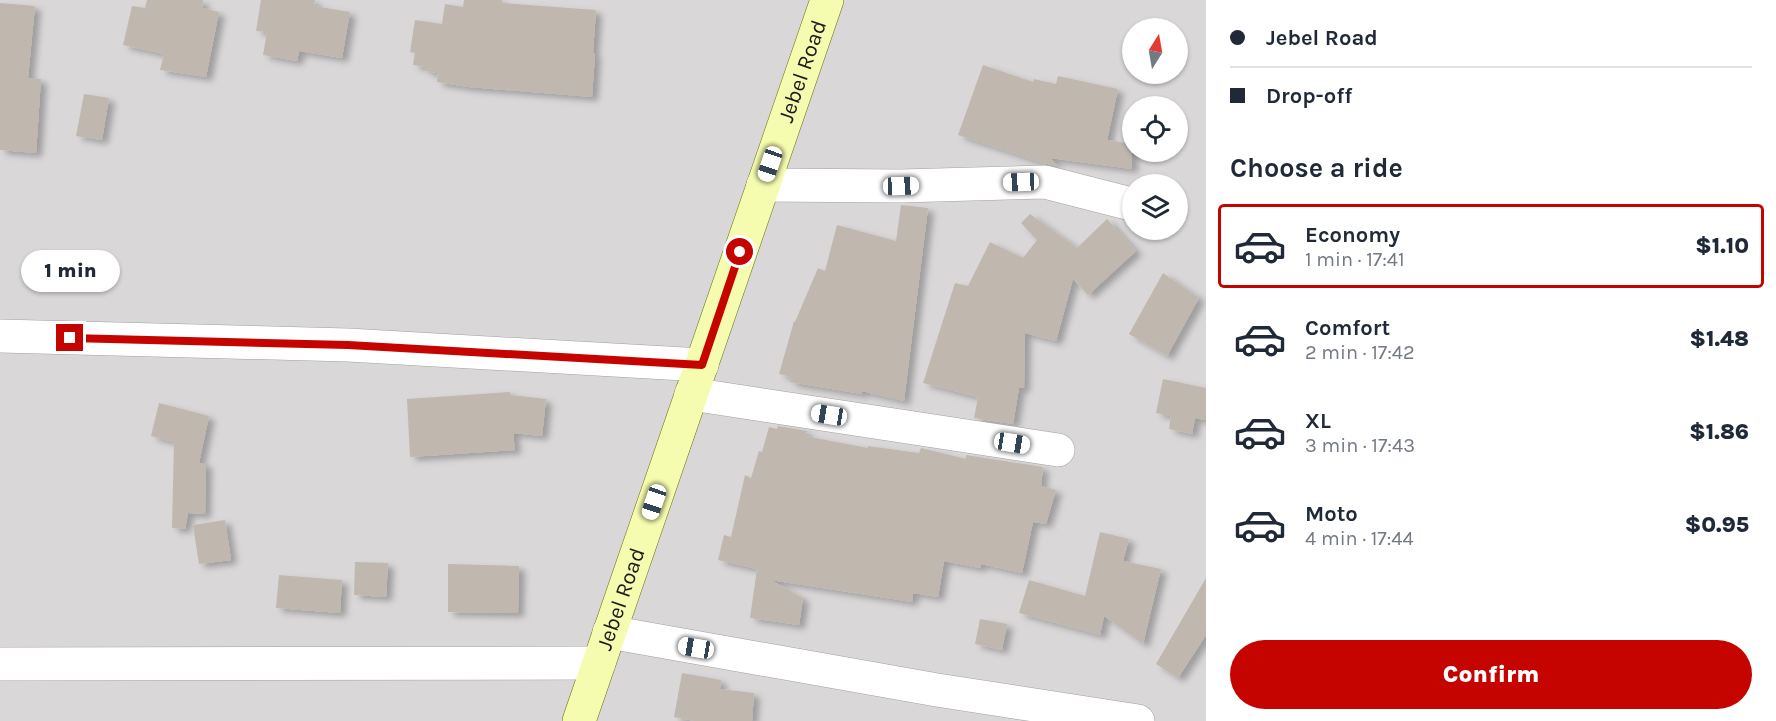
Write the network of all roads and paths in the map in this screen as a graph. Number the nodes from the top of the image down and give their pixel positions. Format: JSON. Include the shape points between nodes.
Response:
{"nodes":[{"id":1,"x":827,"y":0,"type":"edge"},
{"id":2,"x":763,"y":185,"type":"junction"},
{"id":3,"x":1122,"y":202,"type":"edge"},
{"id":4,"x":0,"y":336,"type":"edge"},
{"id":5,"x":696,"y":380,"type":"junction"},
{"id":6,"x":1058,"y":450,"type":"dead end"},
{"id":7,"x":609,"y":632,"type":"junction"},
{"id":8,"x":599,"y":663,"type":"junction"},
{"id":9,"x":0,"y":664,"type":"edge"},
{"id":10,"x":579,"y":721,"type":"edge"},
{"id":11,"x":1137,"y":721,"type":"edge"}],
"edges":[{"from":1,"to":2,"type":"main road","name":"Jebel Road"},
{"from":2,"to":3,"type":"street","via":[[1045,182]]},
{"from":2,"to":5,"type":"main road","name":"Jebel Road"},
{"from":4,"to":5,"type":"street","via":[[348,345]]},
{"from":5,"to":6,"type":"street"},
{"from":5,"to":7,"type":"main road","name":"Jebel Road"},
{"from":7,"to":8,"type":"main road","name":"Jebel Road"},
{"from":7,"to":11,"type":"street"},
{"from":8,"to":9,"type":"street"},
{"from":8,"to":10,"type":"main road","name":"Jebel Road"}]}
